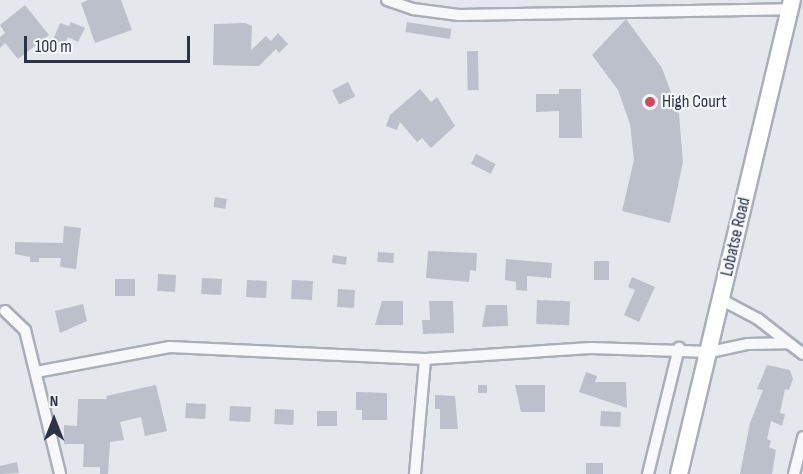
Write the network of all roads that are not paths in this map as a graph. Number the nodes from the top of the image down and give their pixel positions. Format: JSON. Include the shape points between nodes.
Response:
{"nodes":[{"id":1,"x":387,"y":0,"type":"edge"},
{"id":2,"x":687,"y":4,"type":"edge"},
{"id":3,"x":790,"y":5,"type":"edge"},
{"id":4,"x":722,"y":300,"type":"junction"},
{"id":5,"x":5,"y":311,"type":"dead end"},
{"id":6,"x":787,"y":343,"type":"junction"},
{"id":7,"x":679,"y":348,"type":"junction"},
{"id":8,"x":710,"y":351,"type":"junction"},
{"id":9,"x":803,"y":354,"type":"edge"},
{"id":10,"x":425,"y":360,"type":"junction"},
{"id":11,"x":36,"y":372,"type":"junction"},
{"id":12,"x":803,"y":437,"type":"edge"},
{"id":13,"x":60,"y":474,"type":"edge"},
{"id":14,"x":415,"y":474,"type":"edge"},
{"id":15,"x":648,"y":474,"type":"edge"},
{"id":16,"x":679,"y":474,"type":"edge"},
{"id":17,"x":794,"y":474,"type":"edge"}],
"edges":[{"from":1,"to":2,"type":"street","via":[[412,9],[451,15]]},
{"from":2,"to":3,"type":"street"},
{"from":3,"to":4,"type":"highway","name":"Lobatse Road"},
{"from":4,"to":6,"type":"street","via":[[758,319]]},
{"from":4,"to":8,"type":"highway","name":"Lobatse Road"},
{"from":5,"to":11,"type":"street","via":[[25,330]]},
{"from":6,"to":8,"type":"street","via":[[748,344]]},
{"from":6,"to":9,"type":"street"},
{"from":7,"to":8,"type":"street"},
{"from":7,"to":10,"type":"street","via":[[591,348]]},
{"from":7,"to":15,"type":"street"},
{"from":8,"to":16,"type":"highway","name":"Lobatse Road"},
{"from":10,"to":11,"type":"street","via":[[170,347]]},
{"from":10,"to":14,"type":"street"},
{"from":11,"to":13,"type":"street"},
{"from":12,"to":17,"type":"street"}]}
